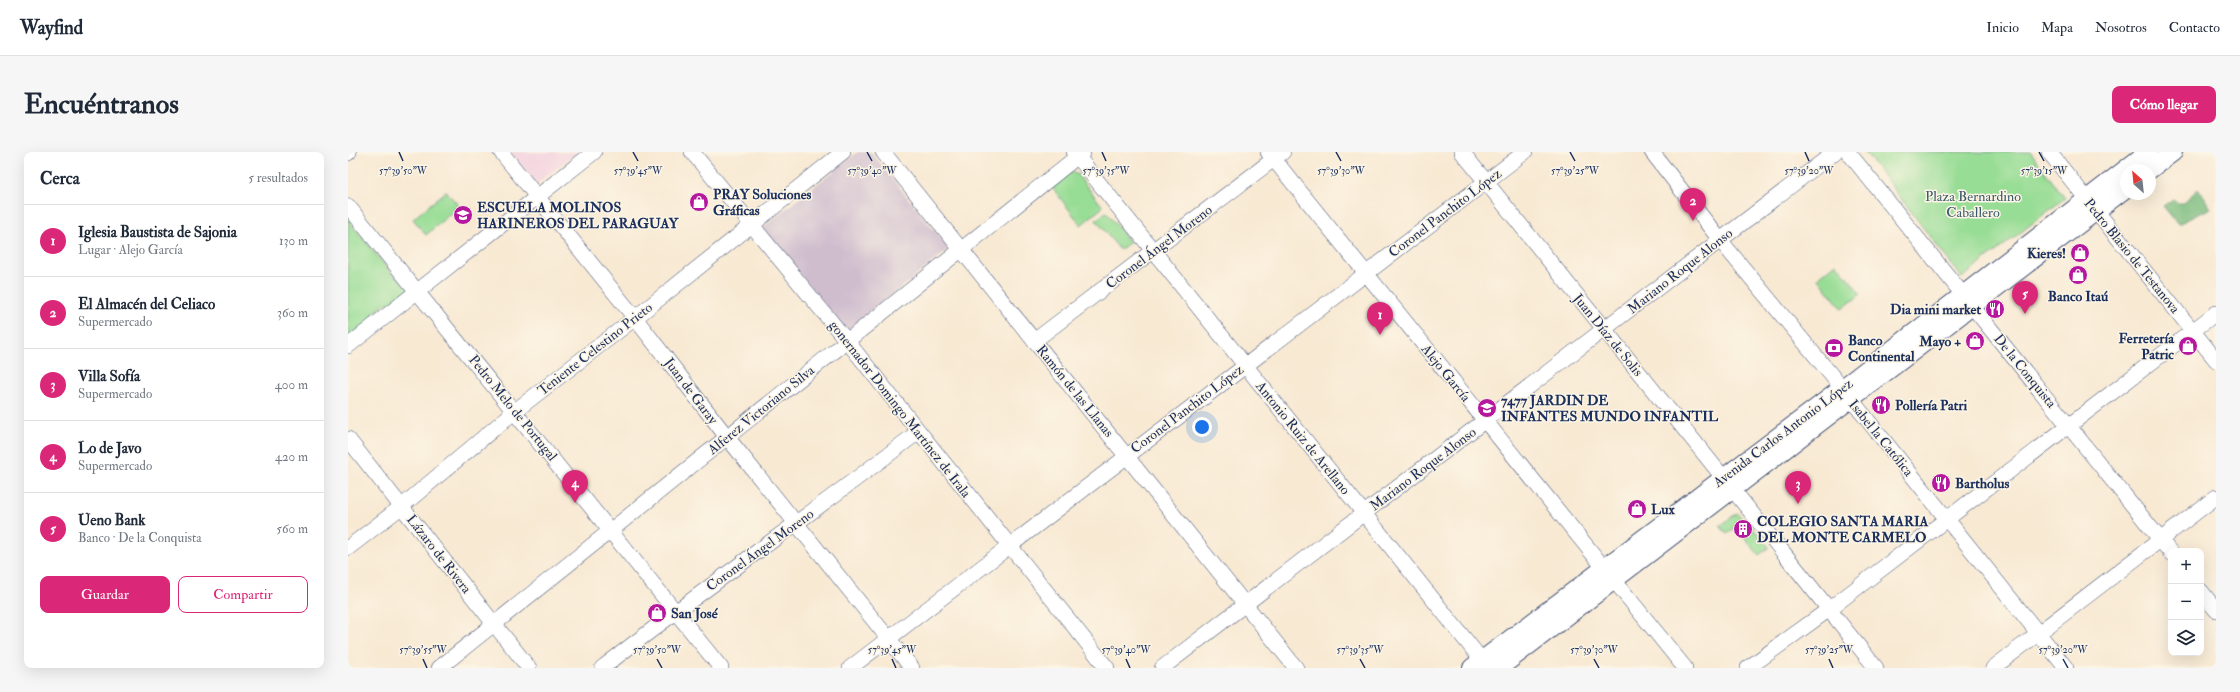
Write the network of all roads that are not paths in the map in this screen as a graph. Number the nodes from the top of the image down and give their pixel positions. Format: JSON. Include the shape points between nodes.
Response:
{"nodes":[{"id":1,"x":501,"y":152,"type":"edge"},
{"id":2,"x":594,"y":152,"type":"edge"},
{"id":3,"x":692,"y":152,"type":"edge"},
{"id":4,"x":843,"y":152,"type":"edge"},
{"id":5,"x":882,"y":152,"type":"edge"},
{"id":6,"x":1462,"y":152,"type":"edge"},
{"id":7,"x":1525,"y":152,"type":"edge"},
{"id":8,"x":1652,"y":152,"type":"edge"},
{"id":9,"x":1835,"y":152,"type":"edge"},
{"id":10,"x":1848,"y":152,"type":"edge"},
{"id":11,"x":2049,"y":152,"type":"edge"},
{"id":12,"x":2148,"y":152,"type":"edge"},
{"id":13,"x":2173,"y":152,"type":"edge"},
{"id":14,"x":1078,"y":154,"type":"edge"},
{"id":15,"x":1275,"y":154,"type":"edge"},
{"id":16,"x":2156,"y":165,"type":"edge"},
{"id":17,"x":1485,"y":182,"type":"junction"},
{"id":18,"x":2120,"y":191,"type":"edge"},
{"id":19,"x":536,"y":197,"type":"junction"},
{"id":20,"x":348,"y":206,"type":"edge"},
{"id":21,"x":2092,"y":206,"type":"junction"},
{"id":22,"x":751,"y":225,"type":"junction"},
{"id":23,"x":1720,"y":240,"type":"junction"},
{"id":24,"x":962,"y":251,"type":"junction"},
{"id":25,"x":1153,"y":251,"type":"junction"},
{"id":26,"x":1365,"y":273,"type":"junction"},
{"id":27,"x":418,"y":291,"type":"junction"},
{"id":28,"x":1968,"y":301,"type":"junction"},
{"id":29,"x":2216,"y":313,"type":"edge"},
{"id":30,"x":635,"y":318,"type":"junction"},
{"id":31,"x":1604,"y":330,"type":"junction"},
{"id":32,"x":2193,"y":332,"type":"junction"},
{"id":33,"x":847,"y":341,"type":"junction"},
{"id":34,"x":1034,"y":341,"type":"junction"},
{"id":35,"x":348,"y":346,"type":"edge"},
{"id":36,"x":2216,"y":360,"type":"edge"},
{"id":37,"x":1245,"y":365,"type":"junction"},
{"id":38,"x":1846,"y":394,"type":"junction"},
{"id":39,"x":515,"y":411,"type":"junction"},
{"id":40,"x":1485,"y":422,"type":"junction"},
{"id":41,"x":2068,"y":425,"type":"junction"},
{"id":42,"x":918,"y":432,"type":"junction"},
{"id":43,"x":727,"y":438,"type":"junction"},
{"id":44,"x":348,"y":439,"type":"edge"},
{"id":45,"x":1126,"y":456,"type":"junction"},
{"id":46,"x":1728,"y":484,"type":"junction"},
{"id":47,"x":2216,"y":497,"type":"edge"},
{"id":48,"x":401,"y":507,"type":"junction"},
{"id":49,"x":1364,"y":514,"type":"junction"},
{"id":50,"x":1947,"y":520,"type":"junction"},
{"id":51,"x":797,"y":524,"type":"junction"},
{"id":52,"x":612,"y":530,"type":"junction"},
{"id":53,"x":2160,"y":540,"type":"junction"},
{"id":54,"x":1008,"y":546,"type":"junction"},
{"id":55,"x":348,"y":548,"type":"edge"},
{"id":56,"x":2168,"y":549,"type":"edge"},
{"id":57,"x":1608,"y":576,"type":"junction"},
{"id":58,"x":2204,"y":595,"type":"edge"},
{"id":59,"x":1246,"y":604,"type":"junction"},
{"id":60,"x":1828,"y":610,"type":"junction"},
{"id":61,"x":2216,"y":610,"type":"edge"},
{"id":62,"x":676,"y":611,"type":"junction"},
{"id":63,"x":494,"y":624,"type":"junction"},
{"id":64,"x":2038,"y":634,"type":"junction"},
{"id":65,"x":888,"y":639,"type":"junction"},
{"id":66,"x":1481,"y":665,"type":"edge"},
{"id":67,"x":439,"y":668,"type":"edge"},
{"id":68,"x":529,"y":668,"type":"edge"},
{"id":69,"x":602,"y":668,"type":"edge"},
{"id":70,"x":721,"y":668,"type":"edge"},
{"id":71,"x":850,"y":668,"type":"edge"},
{"id":72,"x":912,"y":668,"type":"edge"},
{"id":73,"x":1107,"y":668,"type":"edge"},
{"id":74,"x":1162,"y":668,"type":"edge"},
{"id":75,"x":1296,"y":668,"type":"edge"},
{"id":76,"x":1499,"y":668,"type":"edge"},
{"id":77,"x":1685,"y":668,"type":"edge"},
{"id":78,"x":1748,"y":668,"type":"edge"},
{"id":79,"x":1876,"y":668,"type":"edge"},
{"id":80,"x":1993,"y":668,"type":"edge"},
{"id":81,"x":2066,"y":668,"type":"edge"}],
"edges":[{"from":1,"to":19,"type":"street","name":"Juan de Garay"},
{"from":2,"to":19,"type":"street"},
{"from":3,"to":22,"type":"street","name":"gonernador Domingo Martínez de Irala"},
{"from":4,"to":22,"type":"street","name":"Teniente Celestino Prieto"},
{"from":5,"to":24,"type":"street","name":"Ramón de las Llanas"},
{"from":6,"to":17,"type":"street","name":"Juan Díaz de Solis"},
{"from":7,"to":17,"type":"street","name":"Coronel Panchito López"},
{"from":8,"to":23,"type":"street","name":"Isabel la Católica"},
{"from":9,"to":23,"type":"street","name":"Mariano Roque Alonso"},
{"from":10,"to":28,"type":"street","name":"De la Conquista"},
{"from":11,"to":21,"type":"street","name":"Pedro Blasio de Testanova"},
{"from":12,"to":21,"type":"main road","name":"Avenida Carlos Antonio López"},
{"from":13,"to":16,"type":"main road"},
{"from":14,"to":24,"type":"street","name":"Alferez Victoriano Silva"},
{"from":14,"to":25,"type":"street","name":"Antonio Ruiz de Arellano"},
{"from":15,"to":25,"type":"street","name":"Coronel Ángel Moreno"},
{"from":15,"to":26,"type":"street","name":"Alejo García"},
{"from":17,"to":26,"type":"street","name":"Coronel Panchito López"},
{"from":17,"to":31,"type":"street","name":"Juan Díaz de Solis"},
{"from":18,"to":21,"type":"main road","name":"Avenida Carlos Antonio López"},
{"from":19,"to":27,"type":"street"},
{"from":19,"to":30,"type":"street","name":"Juan de Garay"},
{"from":20,"to":27,"type":"street","name":"Pedro Melo de Portugal"},
{"from":21,"to":28,"type":"main road","name":"Avenida Carlos Antonio López"},
{"from":21,"to":32,"type":"street","name":"Pedro Blasio de Testanova"},
{"from":22,"to":30,"type":"street","name":"Teniente Celestino Prieto"},
{"from":22,"to":33,"type":"street","name":"gonernador Domingo Martínez de Irala"},
{"from":23,"to":31,"type":"street","name":"Mariano Roque Alonso"},
{"from":23,"to":38,"type":"street","name":"Isabel la Católica"},
{"from":24,"to":33,"type":"street","name":"Alferez Victoriano Silva"},
{"from":24,"to":34,"type":"street","name":"Ramón de las Llanas"},
{"from":25,"to":34,"type":"street","name":"Coronel Ángel Moreno"},
{"from":25,"to":37,"type":"street","name":"Antonio Ruiz de Arellano"},
{"from":26,"to":37,"type":"street","name":"Coronel Panchito López"},
{"from":26,"to":40,"type":"street","name":"Alejo García"},
{"from":27,"to":35,"type":"street"},
{"from":27,"to":39,"type":"street","name":"Pedro Melo de Portugal"},
{"from":28,"to":38,"type":"main road","name":"Avenida Carlos Antonio López"},
{"from":28,"to":41,"type":"street","name":"De la Conquista"},
{"from":29,"to":32,"type":"street"},
{"from":30,"to":39,"type":"street","name":"Teniente Celestino Prieto"},
{"from":30,"to":43,"type":"street","name":"Juan de Garay"},
{"from":31,"to":40,"type":"street","name":"Mariano Roque Alonso"},
{"from":31,"to":46,"type":"street","name":"Juan Díaz de Solis"},
{"from":32,"to":36,"type":"street","name":"Pedro Blasio de Testanova"},
{"from":32,"to":41,"type":"street"},
{"from":33,"to":42,"type":"street","name":"gonernador Domingo Martínez de Irala"},
{"from":33,"to":43,"type":"street","name":"Alferez Victoriano Silva"},
{"from":34,"to":45,"type":"street","name":"Ramón de las Llanas"},
{"from":37,"to":45,"type":"street","name":"Coronel Panchito López"},
{"from":37,"to":49,"type":"street","name":"Antonio Ruiz de Arellano"},
{"from":38,"to":46,"type":"main road","name":"Avenida Carlos Antonio López"},
{"from":38,"to":50,"type":"street","name":"Isabel la Católica"},
{"from":39,"to":48,"type":"street","name":"Teniente Celestino Prieto"},
{"from":39,"to":52,"type":"street","name":"Pedro Melo de Portugal"},
{"from":40,"to":49,"type":"street","name":"Mariano Roque Alonso"},
{"from":40,"to":57,"type":"street","name":"Alejo García"},
{"from":41,"to":50,"type":"street"},
{"from":41,"to":53,"type":"street","name":"De la Conquista"},
{"from":42,"to":51,"type":"street","name":"Coronel Ángel Moreno"},
{"from":42,"to":54,"type":"street","name":"gonernador Domingo Martínez de Irala"},
{"from":43,"to":51,"type":"street","name":"Juan de Garay"},
{"from":43,"to":52,"type":"street","name":"Alferez Victoriano Silva"},
{"from":44,"to":48,"type":"street","name":"Lázaro de Rivera"},
{"from":45,"to":54,"type":"street","name":"Coronel Panchito López"},
{"from":45,"to":59,"type":"street","name":"Ramón de las Llanas"},
{"from":46,"to":57,"type":"main road","name":"Avenida Carlos Antonio López"},
{"from":46,"to":60,"type":"street","name":"Juan Díaz de Solis"},
{"from":47,"to":53,"type":"street"},
{"from":48,"to":55,"type":"street","name":"Teniente Celestino Prieto"},
{"from":48,"to":63,"type":"street","name":"Lázaro de Rivera"},
{"from":49,"to":59,"type":"street","name":"Mariano Roque Alonso"},
{"from":49,"to":66,"type":"street","name":"Antonio Ruiz de Arellano"},
{"from":50,"to":60,"type":"street"},
{"from":50,"to":64,"type":"street","name":"Isabel la Católica"},
{"from":51,"to":62,"type":"street","name":"Coronel Ángel Moreno"},
{"from":51,"to":65,"type":"street","name":"Juan de Garay"},
{"from":52,"to":62,"type":"street","name":"Pedro Melo de Portugal"},
{"from":52,"to":63,"type":"street","name":"Alferez Victoriano Silva"},
{"from":53,"to":56,"type":"street","name":"De la Conquista"},
{"from":53,"to":64,"type":"street"},
{"from":54,"to":65,"type":"street","name":"Coronel Panchito López"},
{"from":54,"to":73,"type":"street","name":"gonernador Domingo Martínez de Irala"},
{"from":57,"to":66,"type":"main road","name":"Avenida Carlos Antonio López"},
{"from":57,"to":76,"type":"main road","name":"Avenida Carlos Antonio López"},
{"from":57,"to":77,"type":"street","name":"Alejo García"},
{"from":58,"to":61,"type":"street"},
{"from":59,"to":74,"type":"street","name":"Mariano Roque Alonso"},
{"from":59,"to":75,"type":"street","name":"Ramón de las Llanas"},
{"from":60,"to":78,"type":"street"},
{"from":60,"to":79,"type":"street","name":"Juan Díaz de Solis"},
{"from":62,"to":69,"type":"street","name":"Coronel Ángel Moreno"},
{"from":62,"to":70,"type":"street","name":"Pedro Melo de Portugal"},
{"from":63,"to":67,"type":"street","name":"Alferez Victoriano Silva"},
{"from":63,"to":68,"type":"street","name":"Lázaro de Rivera"},
{"from":64,"to":80,"type":"street"},
{"from":64,"to":81,"type":"street","name":"Isabel la Católica"},
{"from":65,"to":71,"type":"street","name":"Coronel Panchito López"},
{"from":65,"to":72,"type":"street","name":"Juan de Garay"}]}
